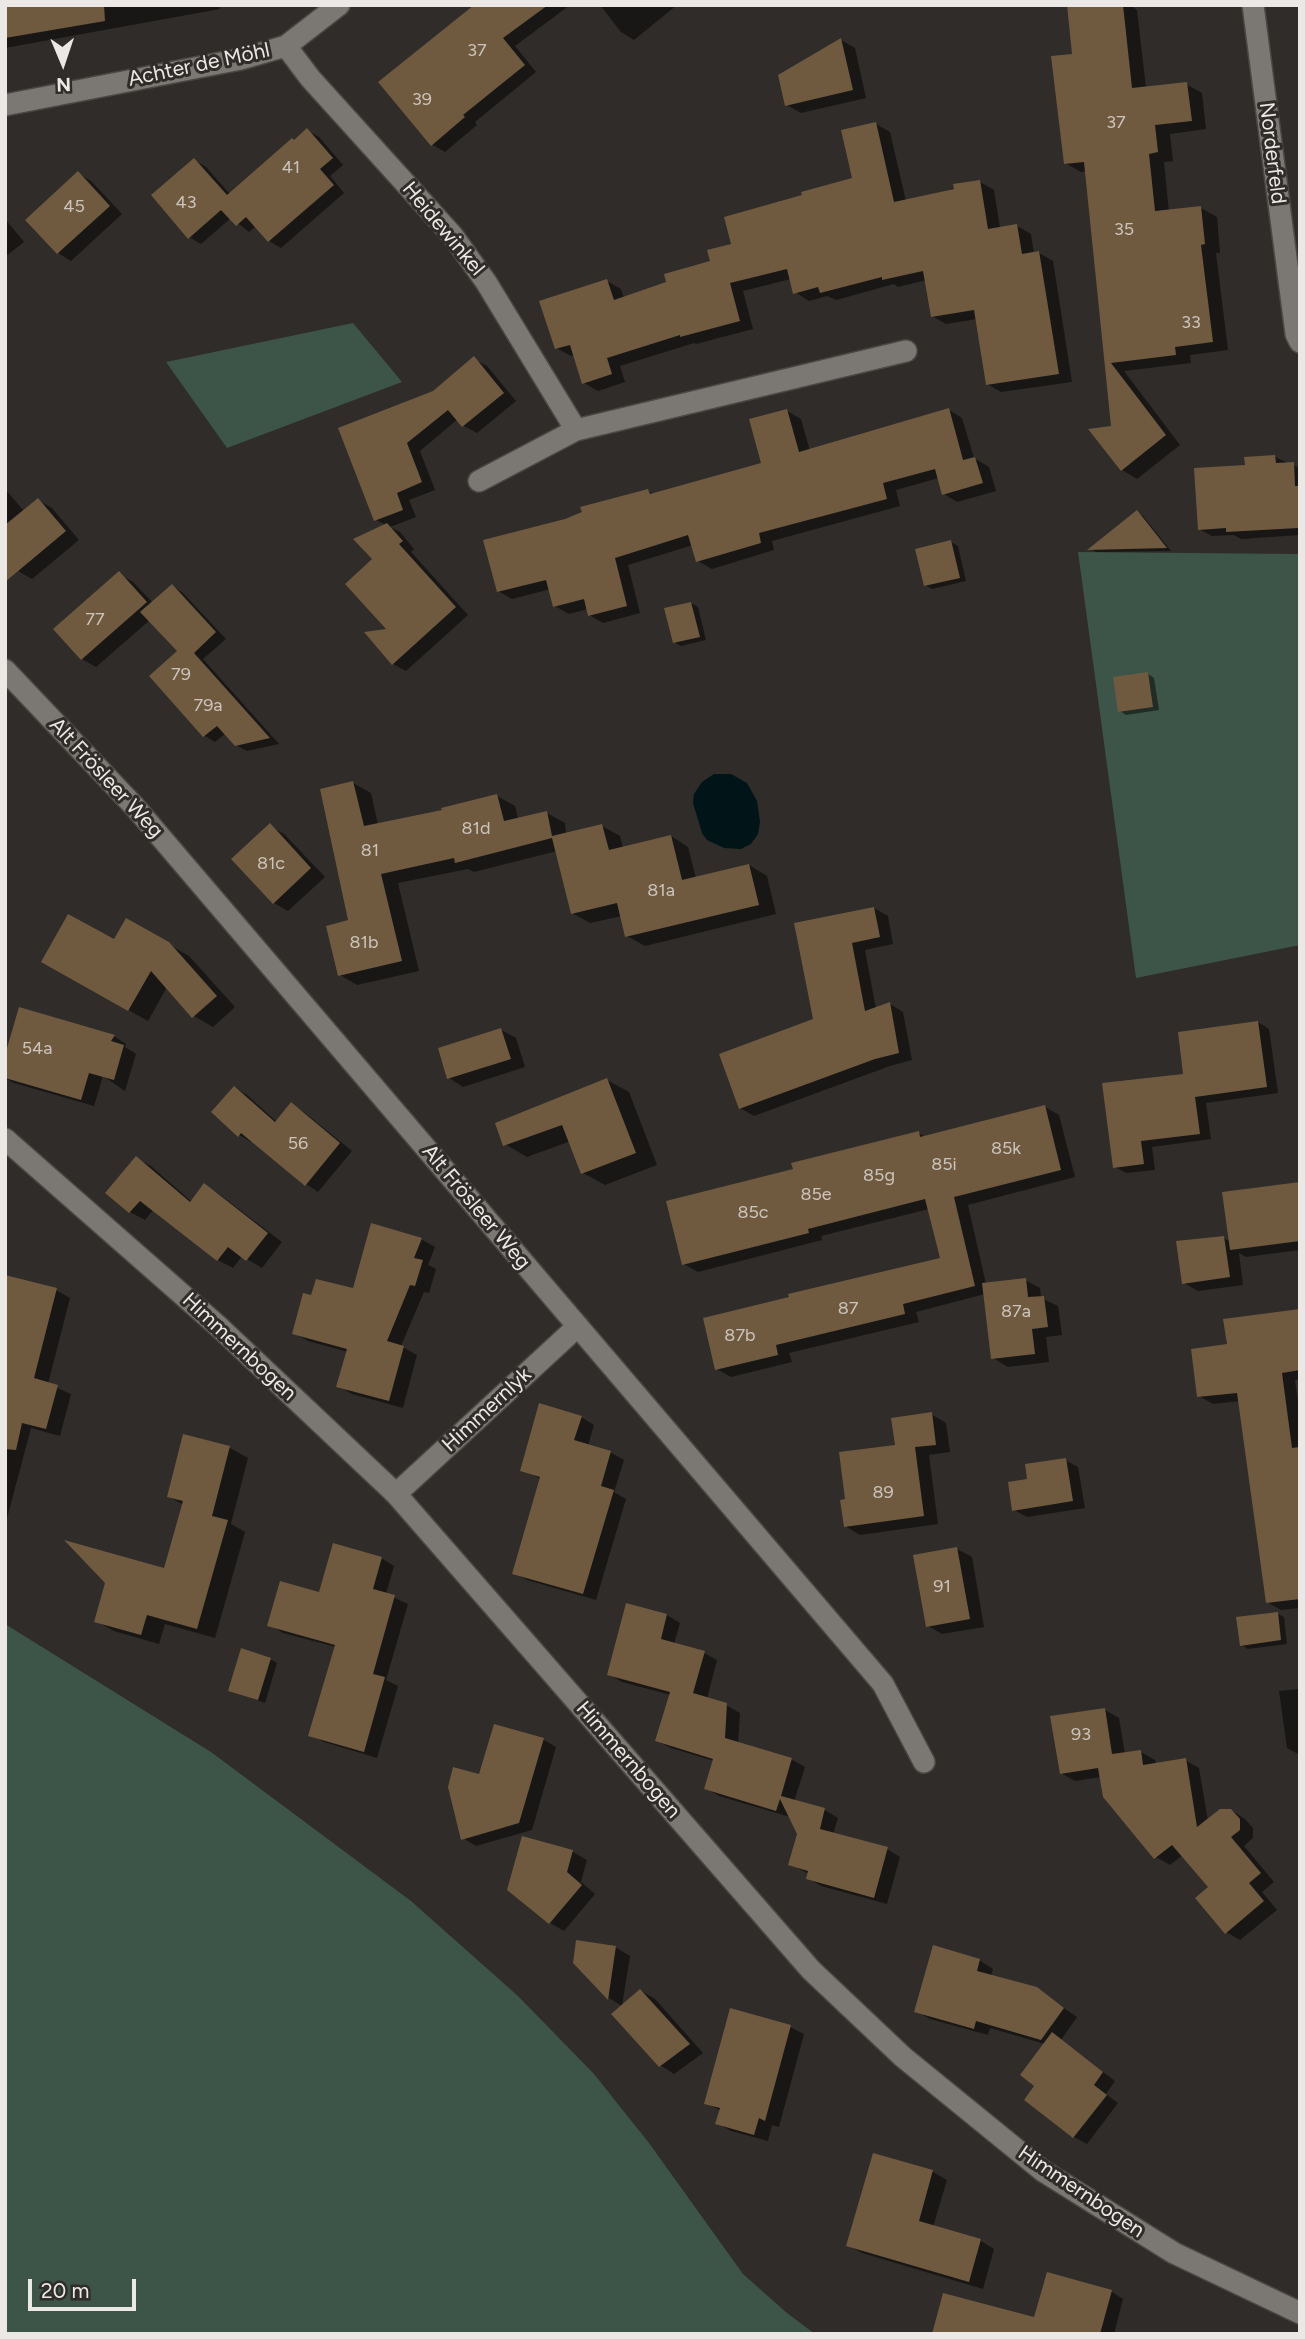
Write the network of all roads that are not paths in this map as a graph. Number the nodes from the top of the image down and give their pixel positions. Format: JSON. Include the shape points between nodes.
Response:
{"nodes":[{"id":1,"x":340,"y":5,"type":"edge"},
{"id":2,"x":1253,"y":5,"type":"edge"},
{"id":3,"x":286,"y":46,"type":"junction"},
{"id":4,"x":5,"y":105,"type":"edge"},
{"id":5,"x":1300,"y":342,"type":"edge"},
{"id":6,"x":906,"y":351,"type":"dead end"},
{"id":7,"x":576,"y":430,"type":"junction"},
{"id":8,"x":479,"y":481,"type":"dead end"},
{"id":9,"x":5,"y":670,"type":"edge"},
{"id":10,"x":5,"y":1139,"type":"edge"},
{"id":11,"x":578,"y":1326,"type":"junction"},
{"id":12,"x":396,"y":1494,"type":"junction"},
{"id":13,"x":924,"y":1762,"type":"dead end"},
{"id":14,"x":1300,"y":2313,"type":"edge"}],
"edges":[{"from":1,"to":3,"type":"street","name":"Achter de Möhl"},
{"from":2,"to":5,"type":"street","name":"Norderfeld"},
{"from":3,"to":4,"type":"street","name":"Achter de Möhl"},
{"from":3,"to":7,"type":"street","name":"Heidewinkel","via":[[453,236]]},
{"from":6,"to":7,"type":"street"},
{"from":7,"to":8,"type":"street"},
{"from":9,"to":11,"type":"street","name":"Alt Frösleer Weg","via":[[135,807]]},
{"from":10,"to":12,"type":"street","name":"Himmernbogen","via":[[218,1326]]},
{"from":11,"to":12,"type":"street","name":"Himmernlyk"},
{"from":11,"to":13,"type":"street","name":"Alt Frösleer Weg","via":[[883,1684]]},
{"from":12,"to":14,"type":"street","name":"Himmernbogen","via":[[811,1970],[904,2057],[1043,2171],[1174,2253]]}]}
